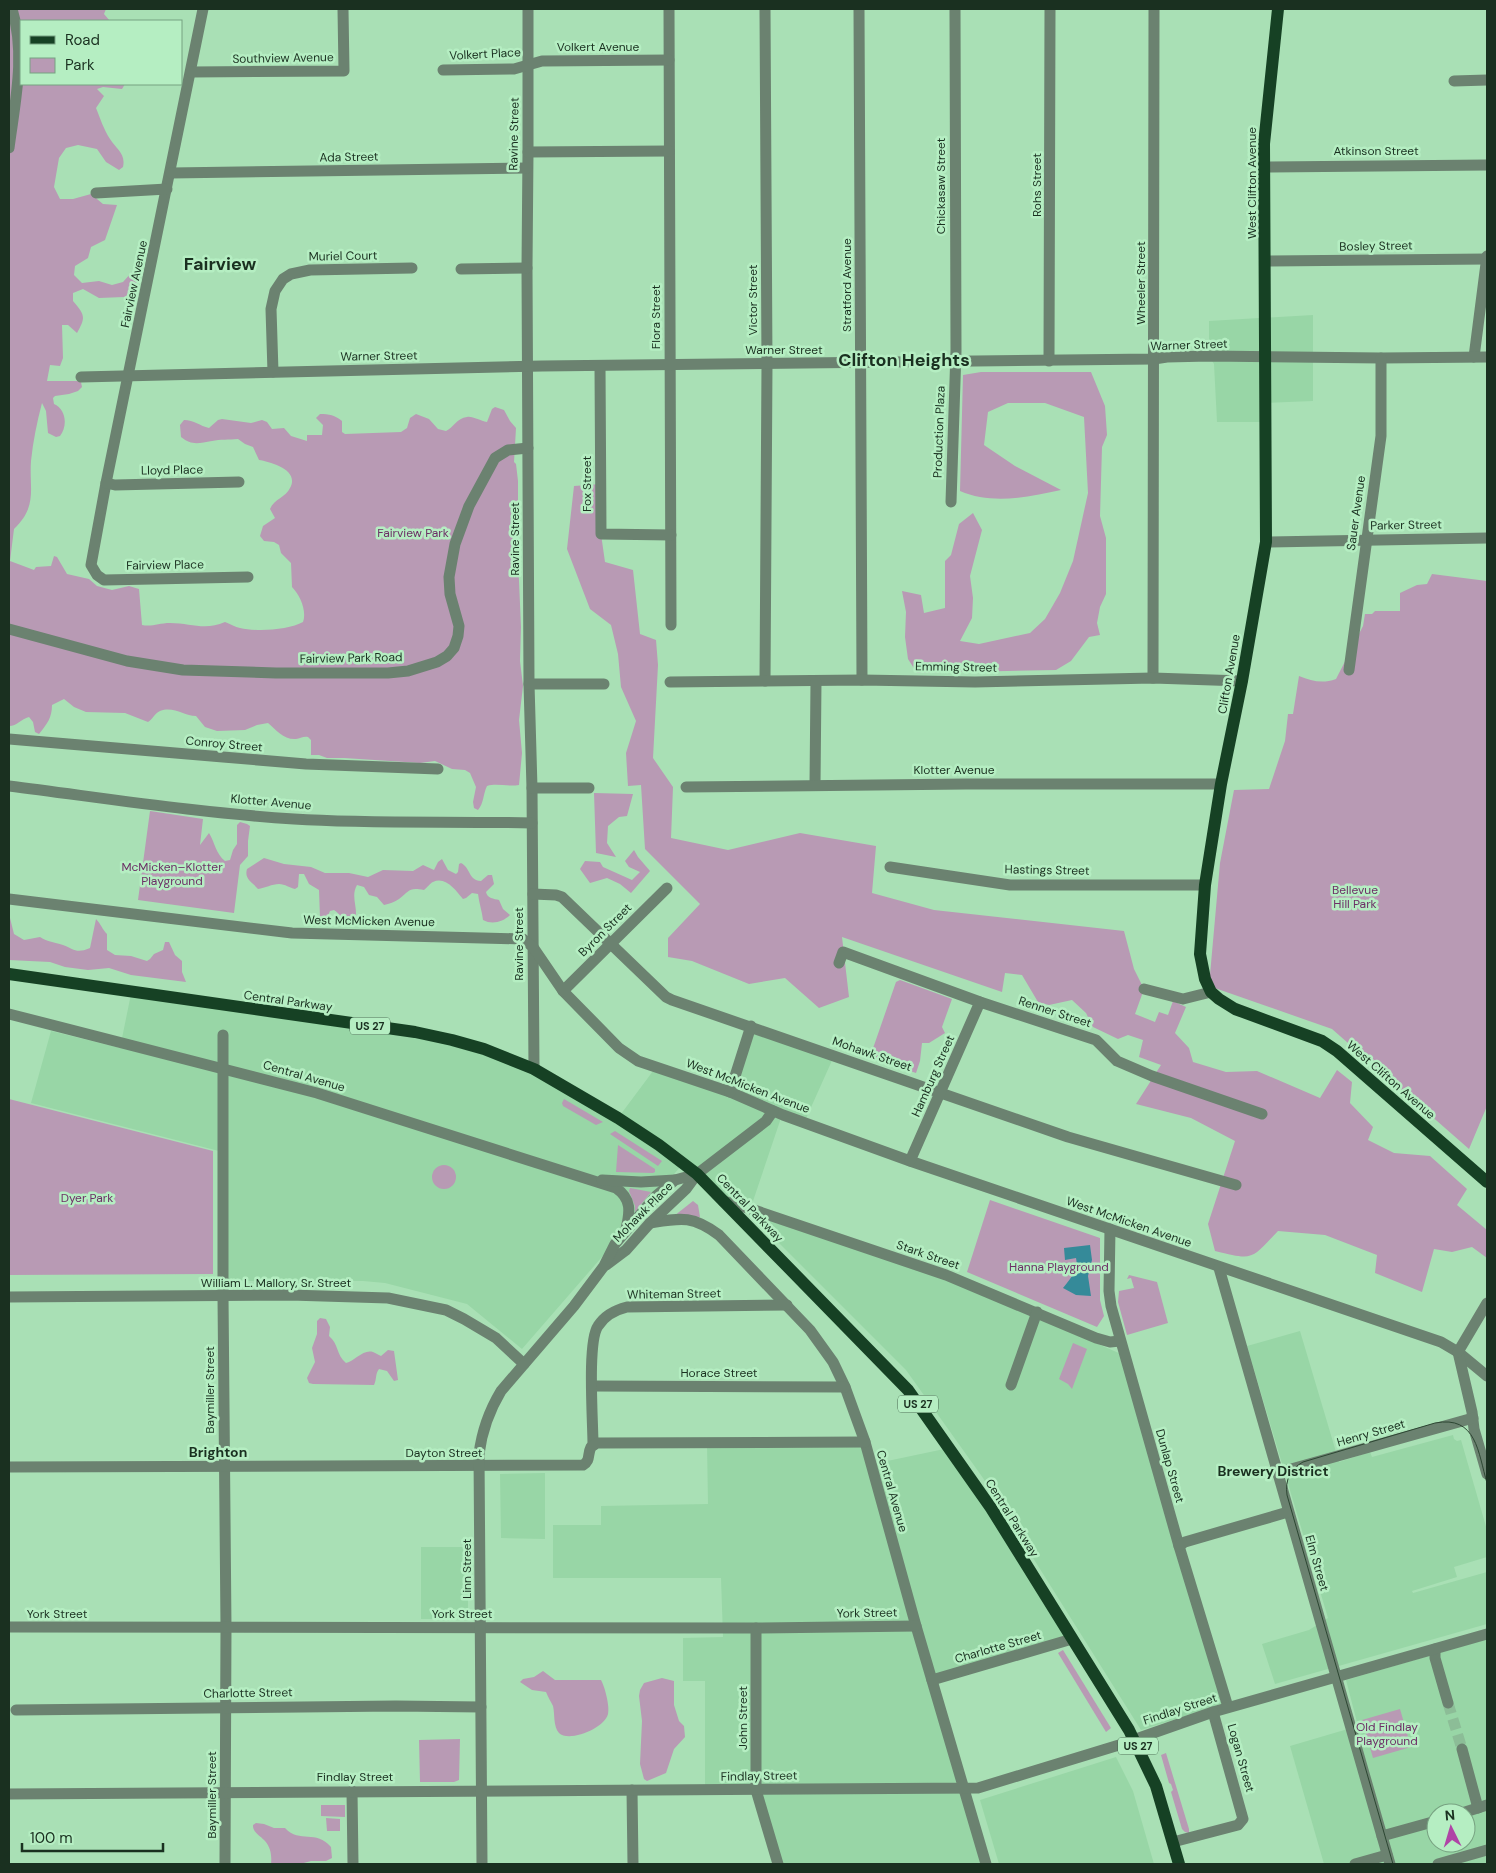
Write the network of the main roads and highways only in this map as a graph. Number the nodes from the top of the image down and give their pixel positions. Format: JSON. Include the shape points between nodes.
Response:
{"nodes":[{"id":1,"x":1278,"y":9,"type":"edge"},
{"id":2,"x":1265,"y":357,"type":"joint"},
{"id":3,"x":9,"y":974,"type":"edge"},
{"id":4,"x":1212,"y":992,"type":"joint"},
{"id":5,"x":1487,"y":1182,"type":"edge"},
{"id":6,"x":1180,"y":1864,"type":"edge"}],
"edges":[{"from":1,"to":2,"type":"main road","name":"West Clifton Avenue","via":[[1265,137]]},
{"from":2,"to":4,"type":"main road","name":"Clifton Avenue","via":[[1266,542],[1205,885],[1200,954],[1202,972]]},
{"from":3,"to":6,"type":"main road","name":"Central Parkway","number":"US 27","via":[[433,1035],[484,1049],[534,1069],[618,1118],[697,1174],[908,1390],[991,1508],[1134,1739],[1156,1786]]},
{"from":4,"to":5,"type":"main road","name":"West Clifton Avenue","via":[[1235,1009],[1332,1047]]}]}
